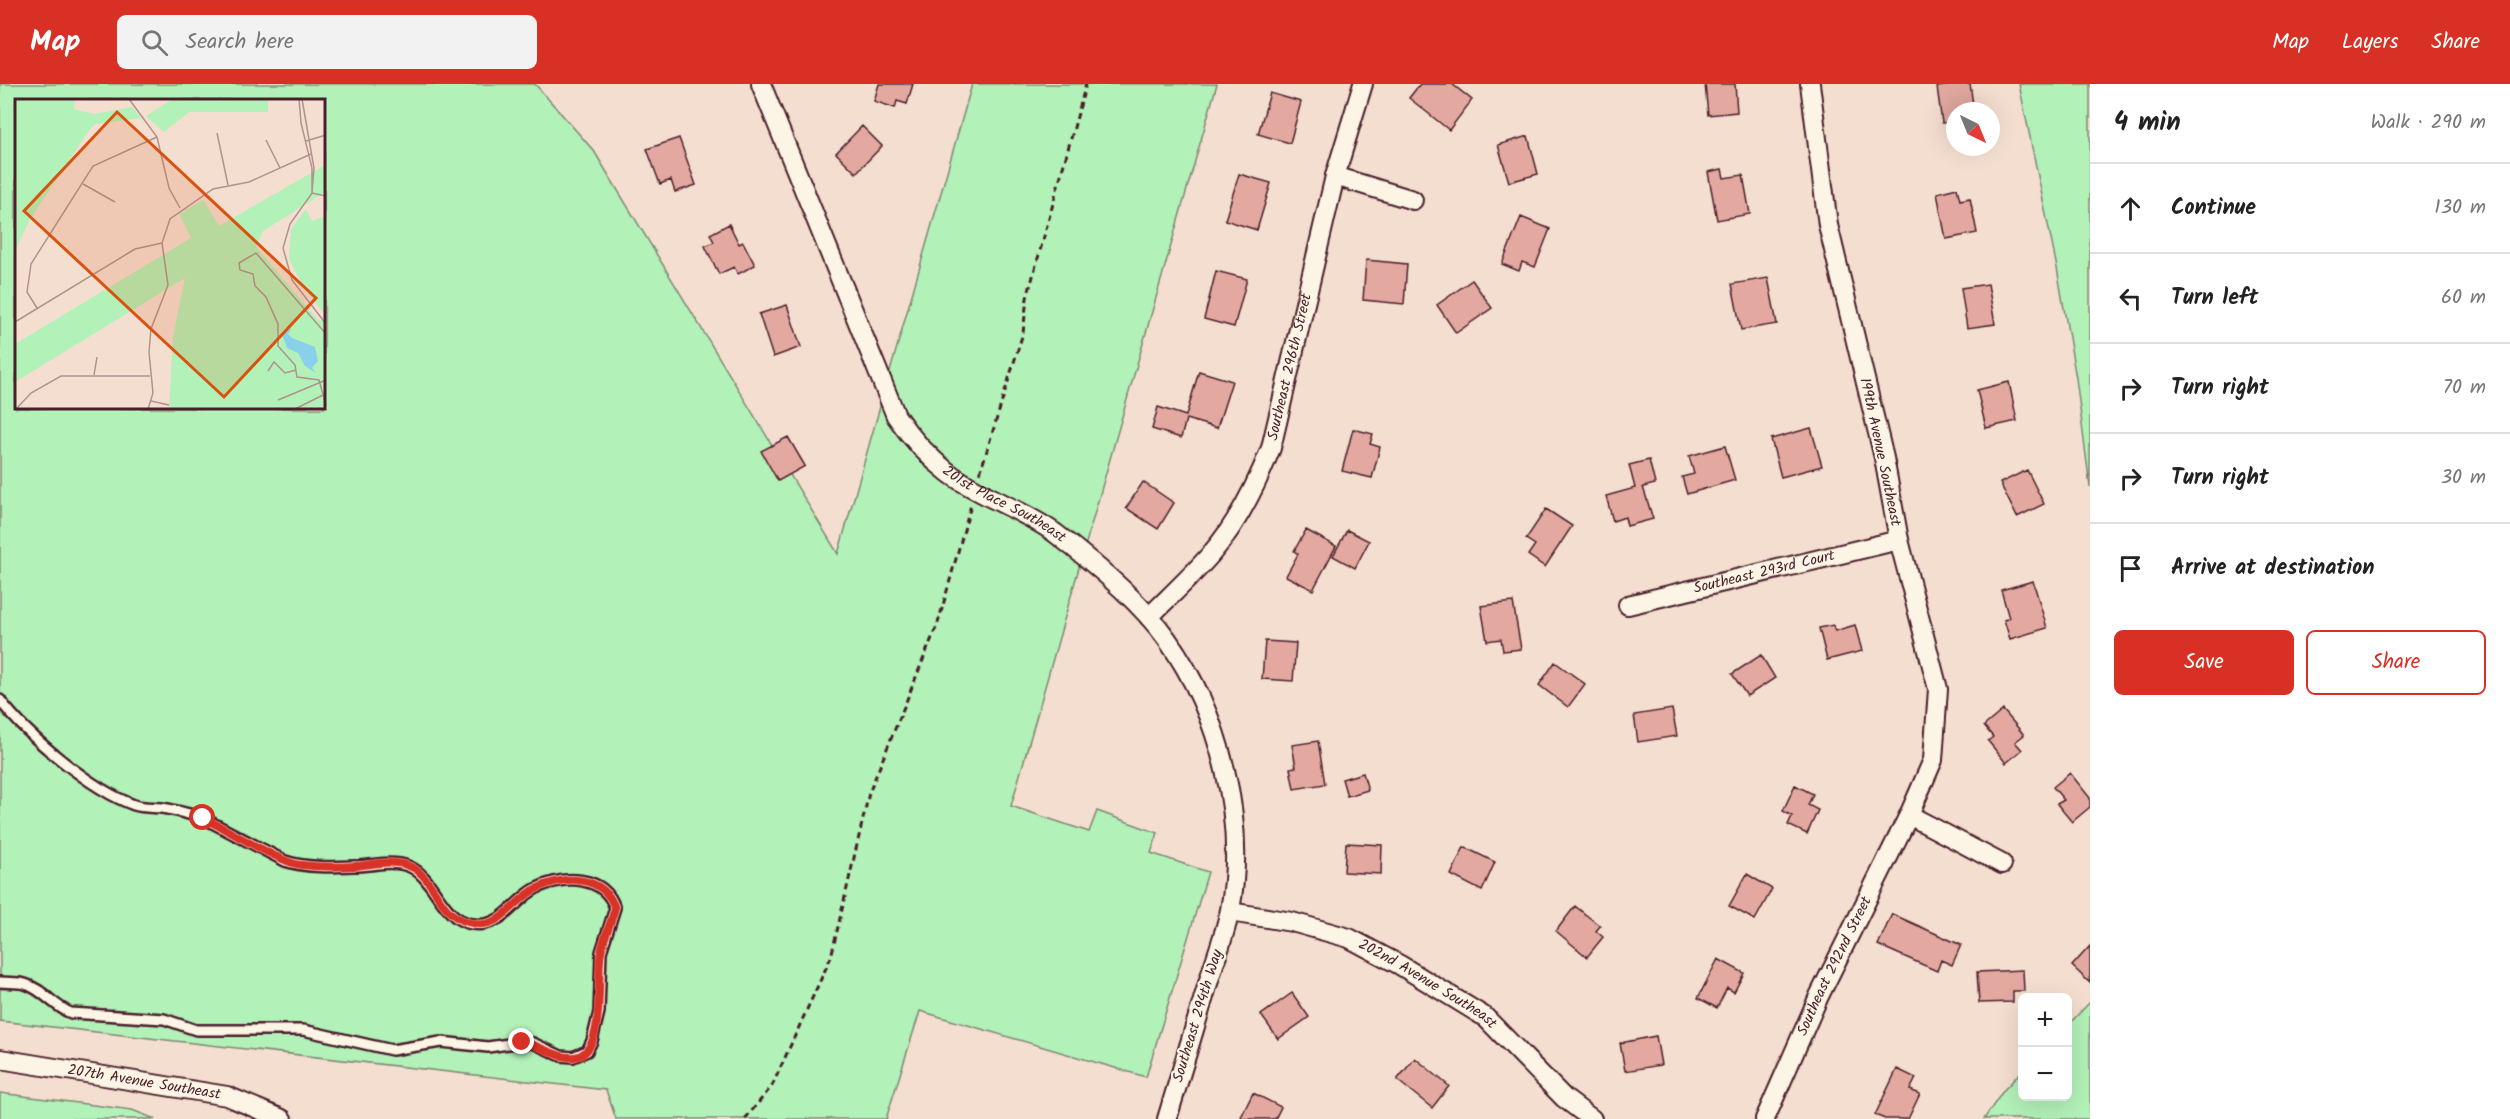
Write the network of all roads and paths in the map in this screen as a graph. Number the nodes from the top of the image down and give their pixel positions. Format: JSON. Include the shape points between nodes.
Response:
{"nodes":[{"id":1,"x":760,"y":84,"type":"edge"},
{"id":2,"x":1086,"y":84,"type":"edge"},
{"id":3,"x":1363,"y":84,"type":"edge"},
{"id":4,"x":1810,"y":84,"type":"edge"},
{"id":5,"x":1335,"y":176,"type":"junction"},
{"id":6,"x":1413,"y":200,"type":"dead end"},
{"id":7,"x":975,"y":488,"type":"junction"},
{"id":8,"x":1899,"y":540,"type":"junction"},
{"id":9,"x":1628,"y":605,"type":"dead end"},
{"id":10,"x":1149,"y":617,"type":"junction"},
{"id":11,"x":0,"y":700,"type":"edge"},
{"id":12,"x":1909,"y":815,"type":"junction"},
{"id":13,"x":2002,"y":864,"type":"dead end"},
{"id":14,"x":1230,"y":912,"type":"junction"},
{"id":15,"x":0,"y":982,"type":"edge"},
{"id":16,"x":0,"y":1059,"type":"edge"},
{"id":17,"x":282,"y":1119,"type":"edge"},
{"id":18,"x":745,"y":1119,"type":"edge"},
{"id":19,"x":1167,"y":1119,"type":"edge"},
{"id":20,"x":1592,"y":1119,"type":"edge"},
{"id":21,"x":1765,"y":1119,"type":"edge"}],
"edges":[{"from":1,"to":7,"type":"street","name":"201st Place Southeast","via":[[896,417],[928,456]]},
{"from":2,"to":7,"type":"path","via":[[1030,287],[1023,333]]},
{"from":3,"to":5,"type":"street","name":"Southeast 296th Street"},
{"from":4,"to":8,"type":"street","name":"199th Avenue Southeast","via":[[1828,225],[1884,458]]},
{"from":5,"to":6,"type":"street"},
{"from":5,"to":10,"type":"street","name":"Southeast 296th Street","via":[[1260,477],[1212,553]]},
{"from":7,"to":10,"type":"street","name":"201st Place Southeast","via":[[1053,532]]},
{"from":7,"to":18,"type":"path","via":[[938,623],[869,793],[831,957],[772,1086]]},
{"from":8,"to":9,"type":"street","name":"Southeast 293rd Court"},
{"from":8,"to":12,"type":"street","name":"199th Avenue Southeast","via":[[1938,689],[1933,760]]},
{"from":10,"to":14,"type":"street","name":"201st Place Southeast","via":[[1180,659],[1203,706],[1224,767],[1235,830],[1236,868]]},
{"from":11,"to":15,"type":"lane","via":[[76,771],[120,799],[137,806],[203,818],[298,865],[408,866],[418,871],[449,913],[460,920],[478,924],[501,918],[537,888],[571,880],[583,880],[605,889],[615,908],[601,952],[599,1012],[592,1041],[587,1051],[573,1057],[522,1042],[477,1047],[441,1042],[392,1050],[303,1030],[196,1030],[164,1019],[71,1013],[25,984]]},
{"from":12,"to":13,"type":"street"},
{"from":12,"to":21,"type":"street","name":"Southeast 292nd Street","via":[[1819,996]]},
{"from":14,"to":19,"type":"street","name":"Southeast 294th Way"},
{"from":14,"to":20,"type":"street","name":"202nd Avenue Southeast","via":[[1292,922],[1350,938],[1400,965],[1485,1017],[1564,1098]]},
{"from":16,"to":17,"type":"street","name":"207th Avenue Southeast","via":[[227,1096]]}]}
